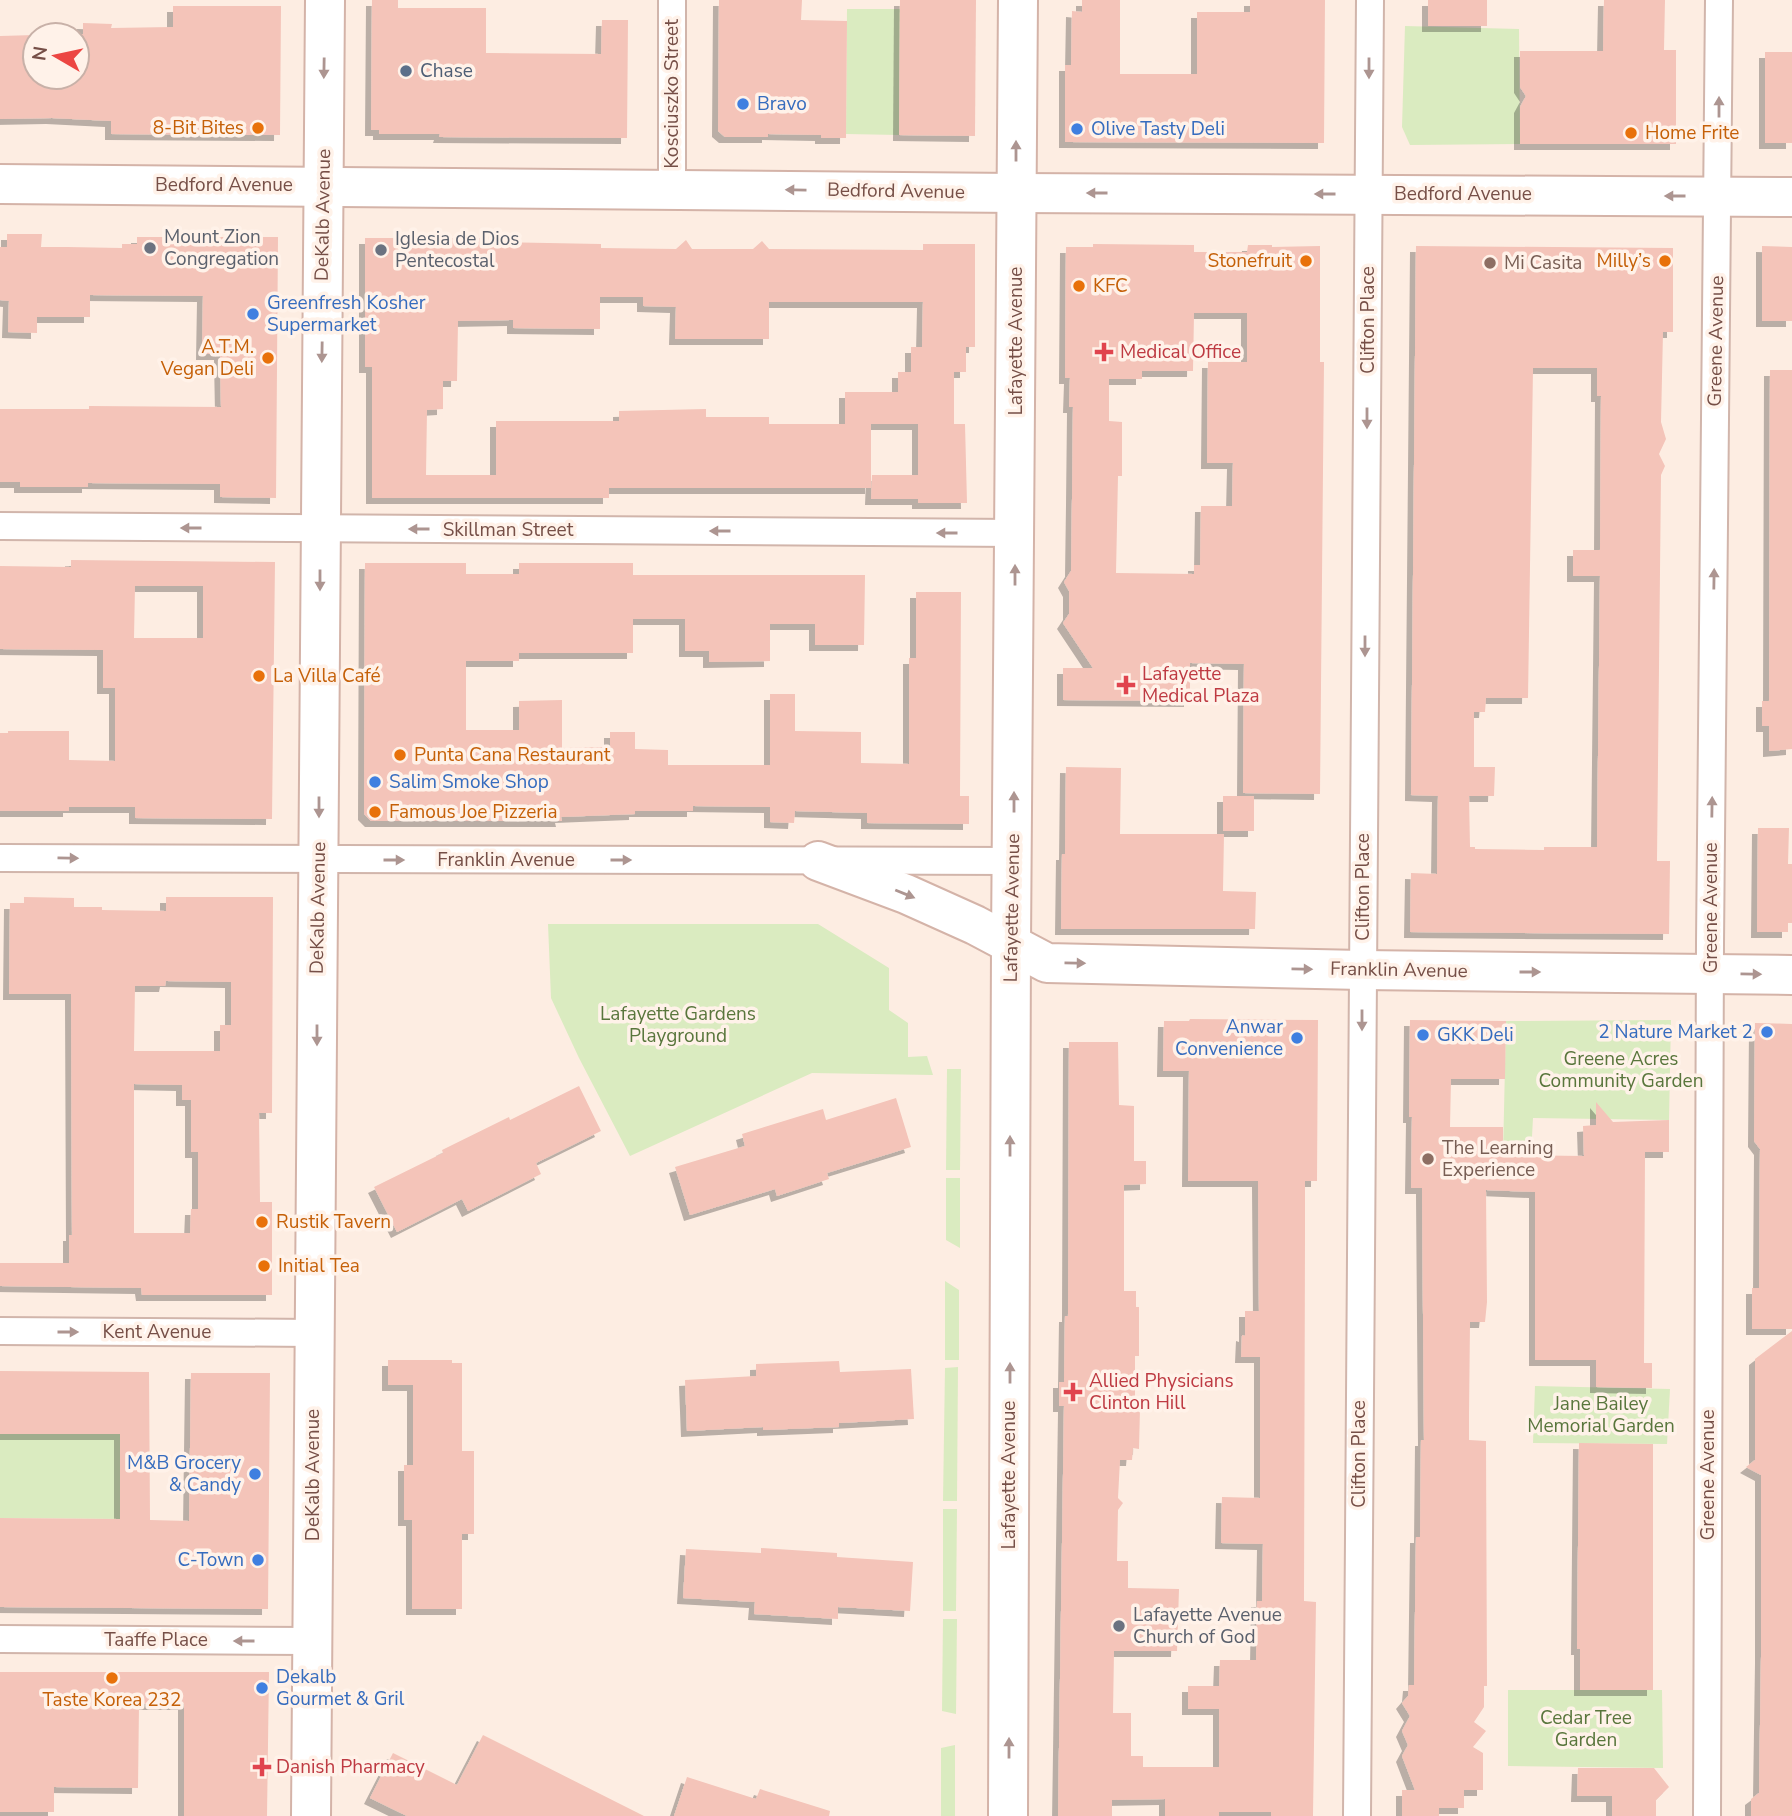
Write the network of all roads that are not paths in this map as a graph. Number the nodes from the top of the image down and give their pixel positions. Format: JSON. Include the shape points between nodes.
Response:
{"nodes":[{"id":1,"x":325,"y":0,"type":"edge"},
{"id":2,"x":672,"y":0,"type":"edge"},
{"id":3,"x":1018,"y":0,"type":"edge"},
{"id":4,"x":1370,"y":0,"type":"edge"},
{"id":5,"x":1719,"y":0,"type":"edge"},
{"id":6,"x":0,"y":184,"type":"edge"},
{"id":7,"x":323,"y":186,"type":"junction"},
{"id":8,"x":672,"y":189,"type":"junction"},
{"id":9,"x":1016,"y":193,"type":"junction"},
{"id":10,"x":1369,"y":194,"type":"junction"},
{"id":11,"x":1717,"y":196,"type":"junction"},
{"id":12,"x":1792,"y":197,"type":"edge"},
{"id":13,"x":0,"y":526,"type":"edge"},
{"id":14,"x":320,"y":528,"type":"junction"},
{"id":15,"x":1016,"y":533,"type":"junction"},
{"id":16,"x":0,"y":858,"type":"edge"},
{"id":17,"x":318,"y":860,"type":"junction"},
{"id":18,"x":818,"y":861,"type":"junction"},
{"id":19,"x":1013,"y":861,"type":"junction"},
{"id":20,"x":1011,"y":944,"type":"junction"},
{"id":21,"x":1362,"y":970,"type":"junction"},
{"id":22,"x":1710,"y":973,"type":"junction"},
{"id":23,"x":1792,"y":975,"type":"edge"},
{"id":24,"x":0,"y":1331,"type":"edge"},
{"id":25,"x":314,"y":1333,"type":"junction"},
{"id":26,"x":0,"y":1639,"type":"edge"},
{"id":27,"x":312,"y":1641,"type":"junction"},
{"id":28,"x":311,"y":1816,"type":"edge"},
{"id":29,"x":1008,"y":1816,"type":"edge"},
{"id":30,"x":1357,"y":1816,"type":"edge"},
{"id":31,"x":1707,"y":1816,"type":"edge"}],
"edges":[{"from":1,"to":7,"type":"main road","name":"DeKalb Avenue","one_way":true},
{"from":2,"to":8,"type":"street","name":"Kosciuszko Street"},
{"from":9,"to":3,"type":"main road","name":"Lafayette Avenue","one_way":true},
{"from":4,"to":10,"type":"street","name":"Clifton Place","one_way":true},
{"from":11,"to":5,"type":"street","name":"Greene Avenue","one_way":true},
{"from":6,"to":7,"type":"main road","name":"Bedford Avenue"},
{"from":7,"to":8,"type":"main road","name":"Bedford Avenue"},
{"from":7,"to":14,"type":"main road","name":"DeKalb Avenue","one_way":true},
{"from":9,"to":8,"type":"main road","name":"Bedford Avenue","one_way":true},
{"from":10,"to":9,"type":"main road","name":"Bedford Avenue","one_way":true},
{"from":9,"to":15,"type":"main road","name":"Lafayette Avenue"},
{"from":11,"to":10,"type":"main road","name":"Bedford Avenue","one_way":true},
{"from":10,"to":21,"type":"street","name":"Clifton Place","one_way":true},
{"from":11,"to":12,"type":"main road","name":"Bedford Avenue"},
{"from":22,"to":11,"type":"street","name":"Greene Avenue","one_way":true},
{"from":14,"to":13,"type":"street","name":"Skillman Street","one_way":true},
{"from":15,"to":14,"type":"street","name":"Skillman Street","one_way":true},
{"from":14,"to":17,"type":"main road","name":"DeKalb Avenue","one_way":true},
{"from":19,"to":15,"type":"main road","name":"Lafayette Avenue","one_way":true},
{"from":16,"to":17,"type":"street","name":"Franklin Avenue","one_way":true},
{"from":17,"to":18,"type":"street","name":"Franklin Avenue","one_way":true},
{"from":17,"to":25,"type":"main road","name":"DeKalb Avenue","one_way":true},
{"from":18,"to":19,"type":"street","name":"Franklin Avenue"},
{"from":18,"to":20,"type":"main road","name":"Franklin Avenue","one_way":true,"via":[[906,894]]},
{"from":19,"to":20,"type":"main road","name":"Lafayette Avenue"},
{"from":20,"to":21,"type":"main road","name":"Franklin Avenue","one_way":true,"via":[[1047,963]]},
{"from":29,"to":20,"type":"main road","name":"Lafayette Avenue","one_way":true},
{"from":21,"to":22,"type":"main road","name":"Franklin Avenue","one_way":true},
{"from":21,"to":30,"type":"street","name":"Clifton Place","one_way":true},
{"from":22,"to":23,"type":"main road","name":"Franklin Avenue","one_way":true},
{"from":22,"to":31,"type":"street","name":"Greene Avenue"},
{"from":24,"to":25,"type":"street","name":"Kent Avenue","one_way":true},
{"from":25,"to":27,"type":"main road","name":"DeKalb Avenue"},
{"from":27,"to":26,"type":"street","name":"Taaffe Place","one_way":true},
{"from":27,"to":28,"type":"main road","name":"DeKalb Avenue"}]}
